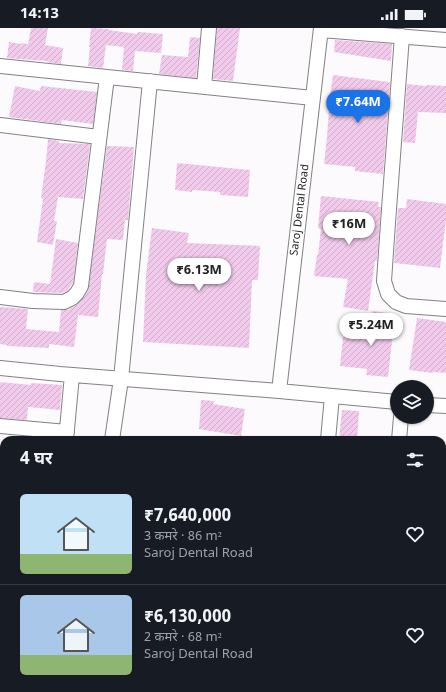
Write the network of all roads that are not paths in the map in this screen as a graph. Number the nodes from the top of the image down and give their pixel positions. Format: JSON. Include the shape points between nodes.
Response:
{"nodes":[{"id":1,"x":209,"y":28,"type":"edge"},
{"id":2,"x":321,"y":29,"type":"edge"},
{"id":3,"x":402,"y":36,"type":"junction"},
{"id":4,"x":446,"y":40,"type":"edge"},
{"id":5,"x":0,"y":66,"type":"edge"},
{"id":6,"x":106,"y":77,"type":"junction"},
{"id":7,"x":150,"y":81,"type":"junction"},
{"id":8,"x":204,"y":87,"type":"junction"},
{"id":9,"x":313,"y":98,"type":"junction"},
{"id":10,"x":0,"y":125,"type":"edge"},
{"id":11,"x":99,"y":137,"type":"junction"},
{"id":12,"x":0,"y":297,"type":"edge"},
{"id":13,"x":446,"y":309,"type":"edge"},
{"id":14,"x":0,"y":368,"type":"edge"},
{"id":15,"x":72,"y":375,"type":"junction"},
{"id":16,"x":121,"y":379,"type":"junction"},
{"id":17,"x":279,"y":391,"type":"junction"},
{"id":18,"x":332,"y":396,"type":"junction"},
{"id":19,"x":390,"y":401,"type":"edge"},
{"id":20,"x":434,"y":405,"type":"edge"},
{"id":21,"x":446,"y":406,"type":"edge"},
{"id":22,"x":400,"y":424,"type":"edge"},
{"id":23,"x":0,"y":426,"type":"edge"},
{"id":24,"x":66,"y":436,"type":"edge"},
{"id":25,"x":113,"y":436,"type":"edge"},
{"id":26,"x":328,"y":436,"type":"edge"},
{"id":27,"x":399,"y":436,"type":"edge"}],
"edges":[{"from":1,"to":8,"type":"street"},
{"from":2,"to":3,"type":"street"},
{"from":2,"to":9,"type":"street","name":"Saroj Dental Road"},
{"from":3,"to":4,"type":"street"},
{"from":3,"to":13,"type":"street","via":[[384,281],[388,294],[396,302],[406,306]]},
{"from":5,"to":6,"type":"street"},
{"from":6,"to":7,"type":"street"},
{"from":6,"to":11,"type":"street"},
{"from":7,"to":8,"type":"street"},
{"from":7,"to":16,"type":"street"},
{"from":8,"to":9,"type":"street"},
{"from":9,"to":17,"type":"street","name":"Saroj Dental Road"},
{"from":10,"to":11,"type":"street"},
{"from":11,"to":12,"type":"street","via":[[77,293],[64,302]]},
{"from":14,"to":15,"type":"street"},
{"from":15,"to":16,"type":"street"},
{"from":15,"to":24,"type":"street"},
{"from":16,"to":17,"type":"street"},
{"from":16,"to":25,"type":"street"},
{"from":17,"to":18,"type":"street"},
{"from":18,"to":19,"type":"street"},
{"from":18,"to":26,"type":"street"},
{"from":20,"to":21,"type":"street"},
{"from":22,"to":27,"type":"street"},
{"from":23,"to":24,"type":"street"}]}
